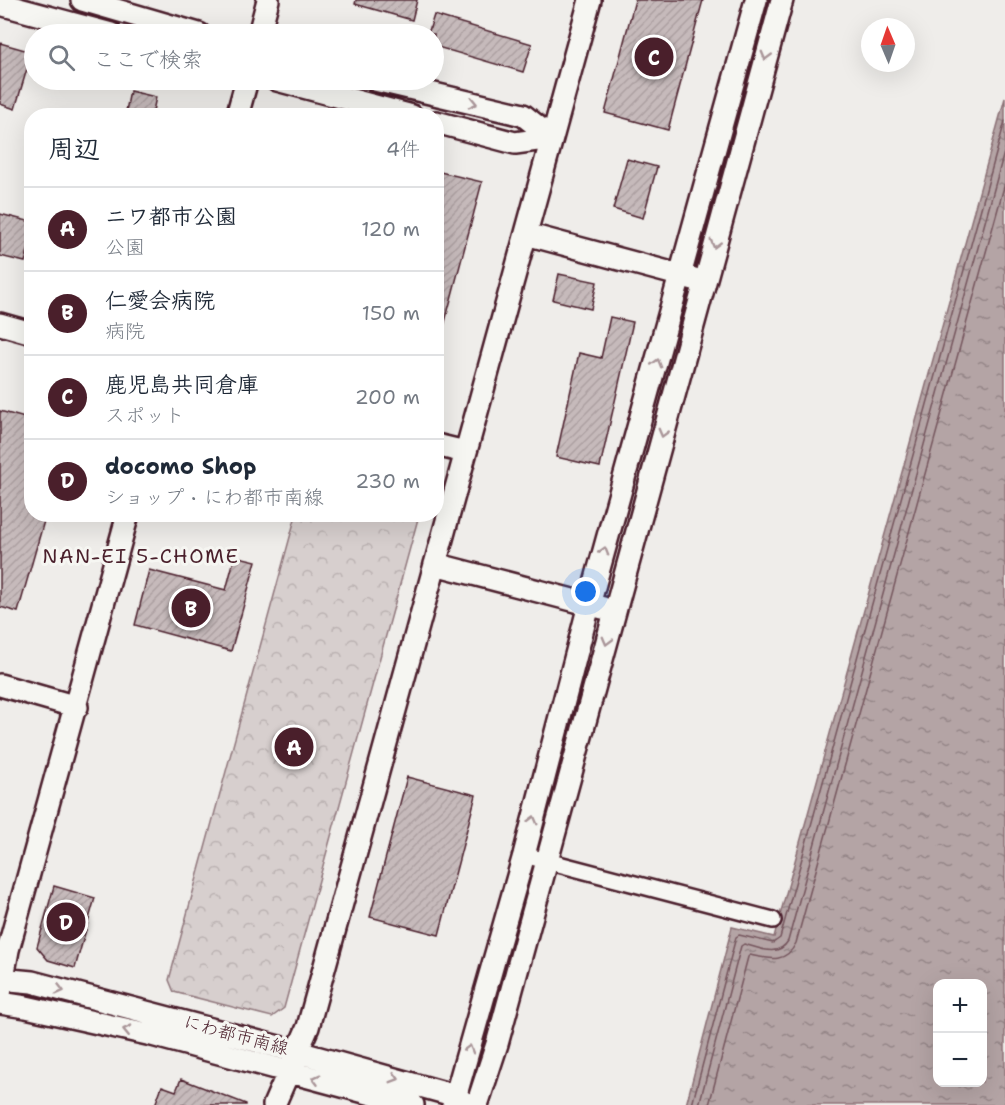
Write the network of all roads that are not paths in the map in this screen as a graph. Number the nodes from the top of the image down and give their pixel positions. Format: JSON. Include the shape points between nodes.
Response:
{"nodes":[{"id":1,"x":82,"y":0,"type":"edge"},
{"id":2,"x":268,"y":0,"type":"edge"},
{"id":3,"x":590,"y":0,"type":"edge"},
{"id":4,"x":756,"y":0,"type":"edge"},
{"id":5,"x":782,"y":0,"type":"edge"},
{"id":6,"x":0,"y":4,"type":"edge"},
{"id":7,"x":74,"y":24,"type":"edge"},
{"id":8,"x":165,"y":24,"type":"edge"},
{"id":9,"x":262,"y":24,"type":"edge"},
{"id":10,"x":244,"y":90,"type":"edge"},
{"id":11,"x":314,"y":90,"type":"edge"},
{"id":12,"x":417,"y":90,"type":"edge"},
{"id":13,"x":239,"y":108,"type":"edge"},
{"id":14,"x":382,"y":108,"type":"edge"},
{"id":15,"x":444,"y":124,"type":"edge"},
{"id":16,"x":552,"y":138,"type":"junction"},
{"id":17,"x":526,"y":234,"type":"junction"},
{"id":18,"x":681,"y":275,"type":"junction"},
{"id":19,"x":705,"y":282,"type":"junction"},
{"id":20,"x":0,"y":324,"type":"edge"},
{"id":21,"x":24,"y":331,"type":"edge"},
{"id":22,"x":444,"y":447,"type":"edge"},
{"id":23,"x":465,"y":453,"type":"junction"},
{"id":24,"x":126,"y":522,"type":"edge"},
{"id":25,"x":435,"y":564,"type":"junction"},
{"id":26,"x":589,"y":605,"type":"junction"},
{"id":27,"x":615,"y":611,"type":"junction"},
{"id":28,"x":0,"y":686,"type":"edge"},
{"id":29,"x":76,"y":707,"type":"junction"},
{"id":30,"x":524,"y":855,"type":"junction"},
{"id":31,"x":547,"y":861,"type":"junction"},
{"id":32,"x":774,"y":920,"type":"dead end"},
{"id":33,"x":1,"y":984,"type":"edge"},
{"id":34,"x":0,"y":1003,"type":"edge"},
{"id":35,"x":298,"y":1052,"type":"junction"},
{"id":36,"x":289,"y":1072,"type":"junction"},
{"id":37,"x":459,"y":1102,"type":"edge"},
{"id":38,"x":274,"y":1105,"type":"edge"},
{"id":39,"x":413,"y":1105,"type":"edge"},
{"id":40,"x":477,"y":1105,"type":"edge"}],
"edges":[{"from":1,"to":8,"type":"street"},
{"from":2,"to":9,"type":"street"},
{"from":3,"to":16,"type":"street"},
{"from":4,"to":18,"type":"street"},
{"from":5,"to":19,"type":"street","one_way":true},
{"from":6,"to":7,"type":"street"},
{"from":10,"to":13,"type":"street"},
{"from":11,"to":14,"type":"street"},
{"from":12,"to":16,"type":"street","one_way":true,"via":[[523,115]]},
{"from":15,"to":16,"type":"street","via":[[515,143]]},
{"from":16,"to":17,"type":"street"},
{"from":17,"to":18,"type":"street"},
{"from":17,"to":23,"type":"street"},
{"from":18,"to":19,"type":"street"},
{"from":26,"to":18,"type":"street","one_way":true},
{"from":19,"to":27,"type":"street","one_way":true},
{"from":20,"to":21,"type":"street"},
{"from":22,"to":23,"type":"street"},
{"from":23,"to":25,"type":"street"},
{"from":24,"to":29,"type":"street"},
{"from":25,"to":26,"type":"street"},
{"from":25,"to":35,"type":"street"},
{"from":26,"to":27,"type":"street"},
{"from":30,"to":26,"type":"street","one_way":true},
{"from":27,"to":31,"type":"street","one_way":true},
{"from":28,"to":29,"type":"street"},
{"from":29,"to":33,"type":"street"},
{"from":30,"to":31,"type":"street"},
{"from":37,"to":30,"type":"street","one_way":true},
{"from":31,"to":32,"type":"street"},
{"from":31,"to":40,"type":"street"},
{"from":33,"to":35,"type":"street","name":"にわ都市南線","one_way":true,"via":[[32,982]]},
{"from":36,"to":34,"type":"street","name":"にわ都市南線","one_way":true,"via":[[152,1035]]},
{"from":35,"to":36,"type":"street"},
{"from":35,"to":37,"type":"street","name":"にわ都市南線","one_way":true},
{"from":36,"to":38,"type":"street"},
{"from":39,"to":36,"type":"street","name":"にわ都市南線","one_way":true}]}
